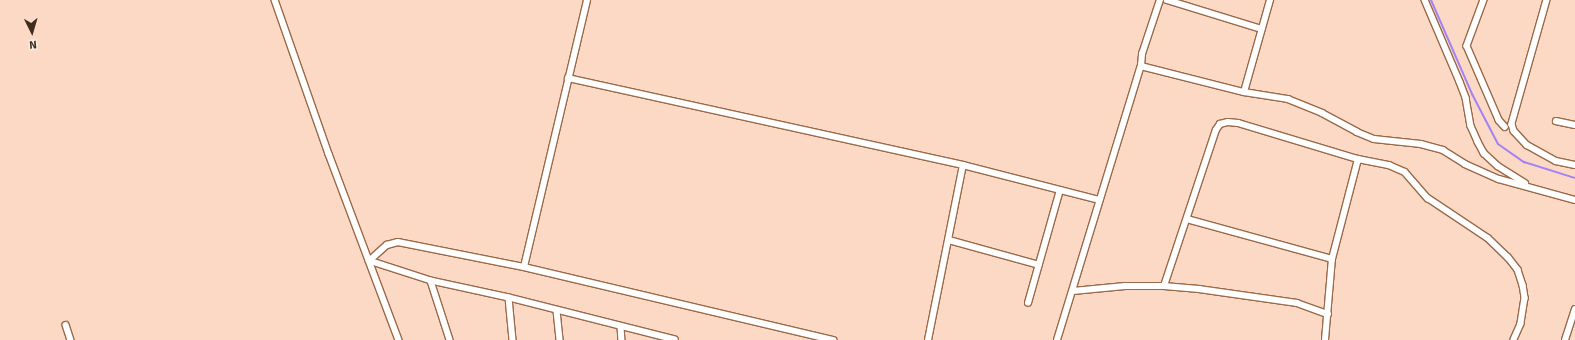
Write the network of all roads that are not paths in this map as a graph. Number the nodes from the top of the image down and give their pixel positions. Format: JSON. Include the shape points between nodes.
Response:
{"nodes":[{"id":1,"x":275,"y":0,"type":"edge"},
{"id":2,"x":587,"y":0,"type":"edge"},
{"id":3,"x":1160,"y":0,"type":"edge"},
{"id":4,"x":1167,"y":0,"type":"edge"},
{"id":5,"x":1270,"y":0,"type":"edge"},
{"id":6,"x":1425,"y":0,"type":"edge"},
{"id":7,"x":1484,"y":0,"type":"edge"},
{"id":8,"x":1547,"y":0,"type":"edge"},
{"id":9,"x":1262,"y":29,"type":"junction"},
{"id":10,"x":1141,"y":66,"type":"junction"},
{"id":11,"x":568,"y":78,"type":"junction"},
{"id":12,"x":1244,"y":92,"type":"junction"},
{"id":13,"x":1556,"y":121,"type":"dead end"},
{"id":14,"x":1575,"y":125,"type":"edge"},
{"id":15,"x":1505,"y":127,"type":"dead end"},
{"id":16,"x":1358,"y":160,"type":"junction"},
{"id":17,"x":962,"y":165,"type":"junction"},
{"id":18,"x":1575,"y":165,"type":"edge"},
{"id":19,"x":1530,"y":186,"type":"junction"},
{"id":20,"x":1060,"y":190,"type":"junction"},
{"id":21,"x":1099,"y":200,"type":"junction"},
{"id":22,"x":1575,"y":200,"type":"edge"},
{"id":23,"x":1187,"y":218,"type":"junction"},
{"id":24,"x":949,"y":240,"type":"junction"},
{"id":25,"x":1332,"y":259,"type":"junction"},
{"id":26,"x":370,"y":261,"type":"junction"},
{"id":27,"x":1039,"y":265,"type":"junction"},
{"id":28,"x":524,"y":267,"type":"junction"},
{"id":29,"x":431,"y":281,"type":"junction"},
{"id":30,"x":1164,"y":286,"type":"junction"},
{"id":31,"x":1073,"y":291,"type":"junction"},
{"id":32,"x":509,"y":298,"type":"junction"},
{"id":33,"x":1028,"y":303,"type":"dead end"},
{"id":34,"x":1575,"y":310,"type":"edge"},
{"id":35,"x":557,"y":311,"type":"junction"},
{"id":36,"x":1328,"y":314,"type":"junction"},
{"id":37,"x":66,"y":325,"type":"dead end"},
{"id":38,"x":621,"y":327,"type":"junction"},
{"id":39,"x":71,"y":340,"type":"edge"},
{"id":40,"x":399,"y":340,"type":"edge"},
{"id":41,"x":450,"y":340,"type":"edge"},
{"id":42,"x":513,"y":340,"type":"edge"},
{"id":43,"x":560,"y":340,"type":"edge"},
{"id":44,"x":622,"y":340,"type":"edge"},
{"id":45,"x":675,"y":340,"type":"edge"},
{"id":46,"x":834,"y":340,"type":"edge"},
{"id":47,"x":928,"y":340,"type":"edge"},
{"id":48,"x":1057,"y":340,"type":"edge"},
{"id":49,"x":1325,"y":340,"type":"edge"},
{"id":50,"x":1514,"y":340,"type":"edge"},
{"id":51,"x":1565,"y":340,"type":"edge"}],
"edges":[{"from":1,"to":26,"type":"street"},
{"from":2,"to":11,"type":"street"},
{"from":3,"to":10,"type":"street","via":[[1142,54]]},
{"from":4,"to":9,"type":"street"},
{"from":5,"to":9,"type":"street"},
{"from":6,"to":19,"type":"street","via":[[1460,82],[1471,126],[1484,153]]},
{"from":7,"to":15,"type":"street","via":[[1468,46],[1499,120]]},
{"from":8,"to":18,"type":"street","via":[[1512,124],[1514,131],[1527,145],[1556,161]]},
{"from":9,"to":12,"type":"street"},
{"from":10,"to":12,"type":"street"},
{"from":10,"to":21,"type":"street"},
{"from":11,"to":17,"type":"street"},
{"from":11,"to":28,"type":"street"},
{"from":12,"to":19,"type":"street","via":[[1288,99],[1368,136],[1443,150],[1465,164],[1499,179]]},
{"from":13,"to":14,"type":"street"},
{"from":16,"to":23,"type":"street","via":[[1238,122],[1220,124]]},
{"from":16,"to":25,"type":"street"},
{"from":16,"to":50,"type":"street","via":[[1388,164],[1405,172],[1428,198],[1488,238],[1508,256],[1518,270],[1525,298],[1521,324]]},
{"from":17,"to":20,"type":"street"},
{"from":17,"to":24,"type":"street"},
{"from":19,"to":22,"type":"street"},
{"from":20,"to":21,"type":"street"},
{"from":20,"to":27,"type":"street"},
{"from":21,"to":31,"type":"street"},
{"from":23,"to":25,"type":"street"},
{"from":23,"to":30,"type":"street"},
{"from":24,"to":27,"type":"street"},
{"from":24,"to":47,"type":"street"},
{"from":25,"to":36,"type":"street"},
{"from":26,"to":28,"type":"street","via":[[387,245],[398,242]]},
{"from":26,"to":29,"type":"street"},
{"from":26,"to":40,"type":"street"},
{"from":27,"to":33,"type":"street"},
{"from":28,"to":46,"type":"street"},
{"from":29,"to":32,"type":"street"},
{"from":29,"to":41,"type":"street"},
{"from":30,"to":31,"type":"street","via":[[1125,286]]},
{"from":30,"to":36,"type":"street","via":[[1290,301],[1317,308]]},
{"from":31,"to":48,"type":"street"},
{"from":32,"to":35,"type":"street"},
{"from":32,"to":42,"type":"street"},
{"from":34,"to":51,"type":"street"},
{"from":35,"to":38,"type":"street"},
{"from":35,"to":43,"type":"street"},
{"from":36,"to":49,"type":"street"},
{"from":37,"to":39,"type":"street"},
{"from":38,"to":44,"type":"street"},
{"from":38,"to":45,"type":"street"}]}
